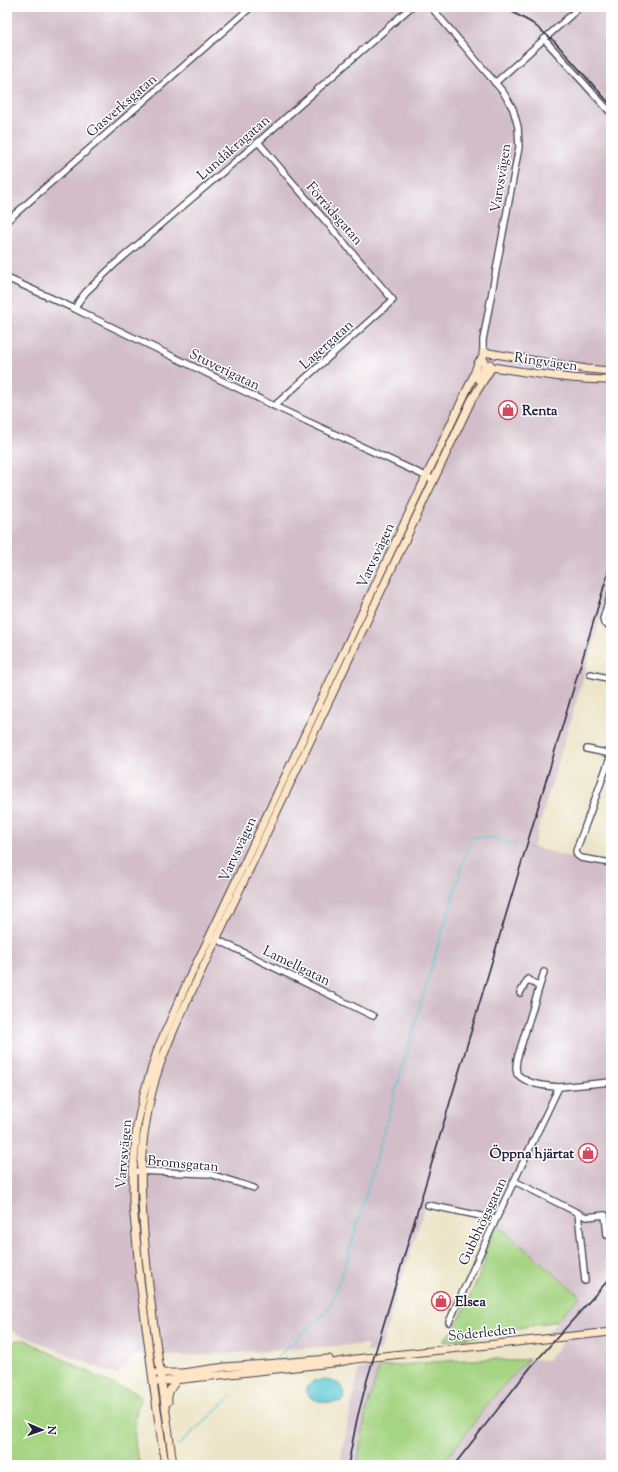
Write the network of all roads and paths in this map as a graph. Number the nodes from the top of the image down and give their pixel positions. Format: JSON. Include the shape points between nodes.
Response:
{"nodes":[{"id":1,"x":251,"y":7,"type":"edge"},
{"id":2,"x":412,"y":7,"type":"edge"},
{"id":3,"x":431,"y":7,"type":"edge"},
{"id":4,"x":580,"y":7,"type":"edge"},
{"id":5,"x":544,"y":39,"type":"junction"},
{"id":6,"x":495,"y":83,"type":"junction"},
{"id":7,"x":611,"y":113,"type":"edge"},
{"id":8,"x":258,"y":142,"type":"junction"},
{"id":9,"x":7,"y":221,"type":"edge"},
{"id":10,"x":7,"y":278,"type":"edge"},
{"id":11,"x":393,"y":300,"type":"joint"},
{"id":12,"x":75,"y":309,"type":"junction"},
{"id":13,"x":483,"y":354,"type":"junction"},
{"id":14,"x":492,"y":367,"type":"junction"},
{"id":15,"x":611,"y":371,"type":"edge"},
{"id":16,"x":611,"y":380,"type":"edge"},
{"id":17,"x":472,"y":399,"type":"junction"},
{"id":18,"x":274,"y":406,"type":"junction"},
{"id":19,"x":426,"y":476,"type":"junction"},
{"id":20,"x":434,"y":480,"type":"junction"},
{"id":21,"x":611,"y":593,"type":"edge"},
{"id":22,"x":611,"y":627,"type":"edge"},
{"id":23,"x":590,"y":674,"type":"dead end"},
{"id":24,"x":611,"y":678,"type":"edge"},
{"id":25,"x":587,"y":749,"type":"dead end"},
{"id":26,"x":611,"y":754,"type":"edge"},
{"id":27,"x":611,"y":864,"type":"edge"},
{"id":28,"x":214,"y":937,"type":"junction"},
{"id":29,"x":544,"y":972,"type":"dead end"},
{"id":30,"x":539,"y":987,"type":"junction"},
{"id":31,"x":520,"y":994,"type":"dead end"},
{"id":32,"x":373,"y":1016,"type":"dead end"},
{"id":33,"x":611,"y":1082,"type":"edge"},
{"id":34,"x":559,"y":1087,"type":"junction"},
{"id":35,"x":137,"y":1171,"type":"junction"},
{"id":36,"x":514,"y":1181,"type":"junction"},
{"id":37,"x":254,"y":1188,"type":"dead end"},
{"id":38,"x":428,"y":1205,"type":"dead end"},
{"id":39,"x":578,"y":1213,"type":"junction"},
{"id":40,"x":496,"y":1219,"type":"junction"},
{"id":41,"x":607,"y":1235,"type":"dead end"},
{"id":42,"x":585,"y":1281,"type":"dead end"},
{"id":43,"x":449,"y":1322,"type":"dead end"},
{"id":44,"x":611,"y":1332,"type":"edge"},
{"id":45,"x":355,"y":1359,"type":"junction"},
{"id":46,"x":156,"y":1378,"type":"junction"},
{"id":47,"x":177,"y":1380,"type":"junction"},
{"id":48,"x":170,"y":1446,"type":"junction"},
{"id":49,"x":165,"y":1465,"type":"edge"},
{"id":50,"x":173,"y":1465,"type":"edge"}],
"edges":[{"from":1,"to":9,"type":"street","name":"Gasverksgatan"},
{"from":2,"to":8,"type":"street","name":"Lundåkragatan"},
{"from":3,"to":6,"type":"street","name":"Varvsvägen"},
{"from":4,"to":5,"type":"street"},
{"from":5,"to":6,"type":"street"},
{"from":5,"to":7,"type":"street"},
{"from":6,"to":13,"type":"street","name":"Varvsvägen","via":[[513,109],[518,127],[519,147]]},
{"from":8,"to":11,"type":"street","name":"Förrådsgatan"},
{"from":8,"to":12,"type":"street","name":"Lundåkragatan","via":[[115,264],[86,292]]},
{"from":10,"to":12,"type":"street","name":"Stuverigatan"},
{"from":11,"to":18,"type":"street","name":"Lagergatan"},
{"from":12,"to":18,"type":"street","name":"Stuverigatan"},
{"from":13,"to":14,"type":"main road","name":"Ringvägen"},
{"from":13,"to":15,"type":"main road","name":"Ringvägen"},
{"from":13,"to":17,"type":"main road","name":"Varvsvägen","via":[[484,366]]},
{"from":13,"to":19,"type":"main road","name":"Varvsvägen"},
{"from":14,"to":16,"type":"main road","name":"Ringvägen"},
{"from":14,"to":17,"type":"main road","name":"Varvsvägen"},
{"from":17,"to":20,"type":"main road","name":"Varvsvägen"},
{"from":18,"to":19,"type":"street","name":"Stuverigatan"},
{"from":19,"to":20,"type":"street","name":"Stuverigatan"},
{"from":19,"to":28,"type":"main road","name":"Varvsvägen"},
{"from":20,"to":28,"type":"main road","name":"Varvsvägen"},
{"from":21,"to":22,"type":"street","via":[[603,619],[604,624]]},
{"from":23,"to":24,"type":"street"},
{"from":25,"to":26,"type":"street"},
{"from":26,"to":27,"type":"street","via":[[576,851],[581,858]]},
{"from":28,"to":32,"type":"street","name":"Lamellgatan"},
{"from":28,"to":35,"type":"main road","name":"Varvsvägen","via":[[191,974],[158,1048],[137,1126]]},
{"from":29,"to":30,"type":"street","via":[[544,979]]},
{"from":30,"to":31,"type":"street","via":[[528,979]]},
{"from":30,"to":34,"type":"street","via":[[521,1044],[517,1074],[528,1082]]},
{"from":33,"to":34,"type":"street"},
{"from":34,"to":36,"type":"street","name":"Gubbhögsgatan"},
{"from":35,"to":37,"type":"street","name":"Bromsgatan","via":[[210,1174]]},
{"from":35,"to":46,"type":"main road","name":"Varvsvägen","via":[[133,1204],[140,1280]]},
{"from":36,"to":39,"type":"street"},
{"from":36,"to":40,"type":"street","name":"Gubbhögsgatan"},
{"from":38,"to":40,"type":"street"},
{"from":39,"to":41,"type":"street","via":[[586,1217],[604,1215]]},
{"from":39,"to":42,"type":"street"},
{"from":40,"to":43,"type":"street","name":"Gubbhögsgatan"},
{"from":44,"to":45,"type":"main road","name":"Söderleden"},
{"from":45,"to":46,"type":"main road","name":"Söderleden","via":[[332,1358],[226,1367]]},
{"from":45,"to":47,"type":"main road","name":"Söderleden"},
{"from":46,"to":47,"type":"main road","name":"Söderleden"},
{"from":46,"to":48,"type":"main road"},
{"from":46,"to":49,"type":"main road"},
{"from":47,"to":48,"type":"main road","via":[[167,1395]]},
{"from":48,"to":50,"type":"main road"}]}
